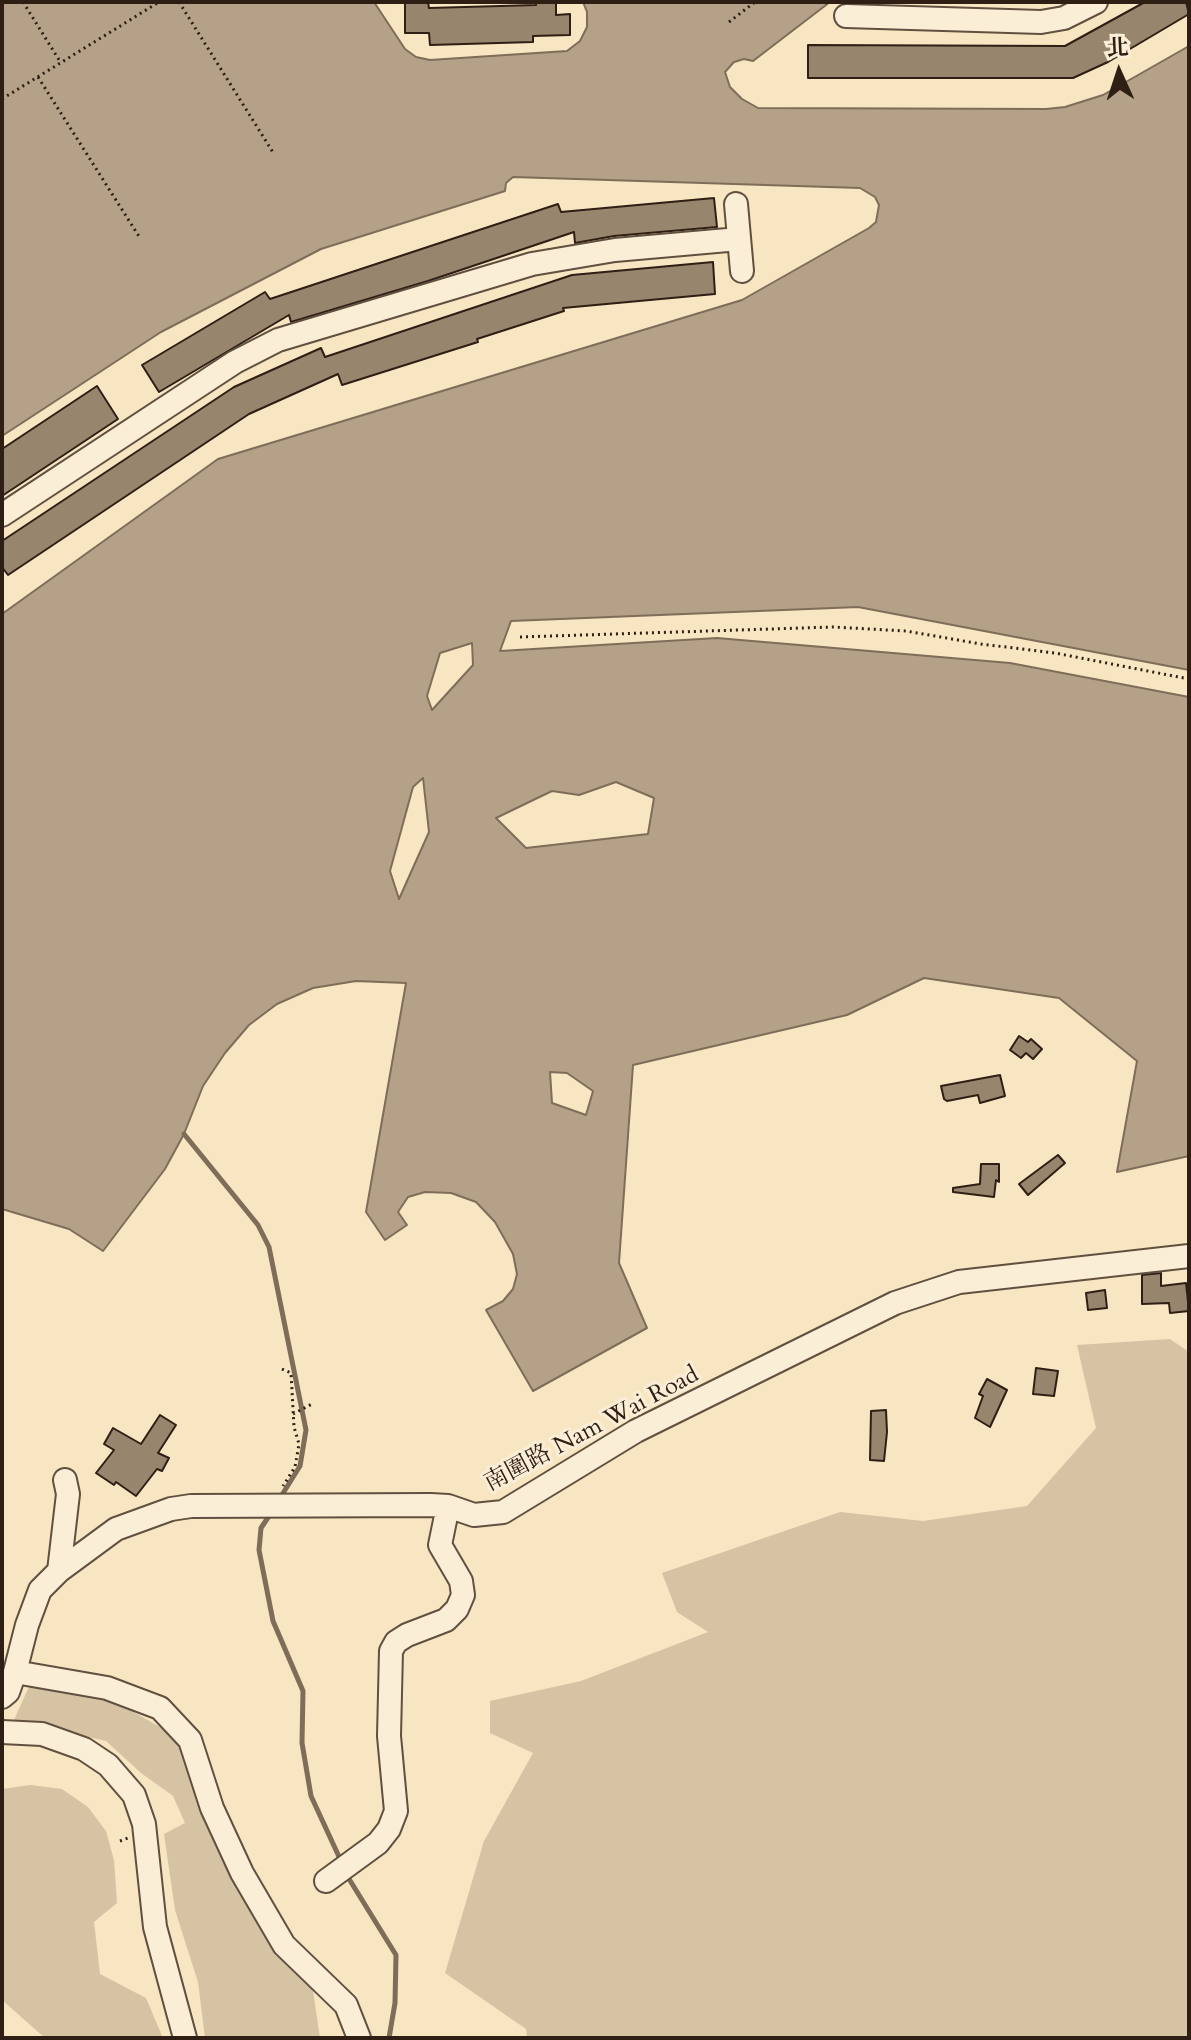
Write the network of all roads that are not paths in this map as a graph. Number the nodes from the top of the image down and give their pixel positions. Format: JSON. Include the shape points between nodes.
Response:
{"nodes":[{"id":1,"x":991,"y":2,"type":"edge"},
{"id":2,"x":1007,"y":2,"type":"edge"},
{"id":3,"x":1096,"y":2,"type":"edge"},
{"id":4,"x":832,"y":8,"type":"edge"},
{"id":5,"x":973,"y":20,"type":"junction"},
{"id":6,"x":1029,"y":22,"type":"junction"},
{"id":7,"x":736,"y":204,"type":"dead end"},
{"id":8,"x":739,"y":239,"type":"junction"},
{"id":9,"x":742,"y":271,"type":"dead end"},
{"id":10,"x":2,"y":515,"type":"edge"},
{"id":11,"x":1189,"y":1256,"type":"edge"},
{"id":12,"x":65,"y":1480,"type":"dead end"},
{"id":13,"x":448,"y":1506,"type":"junction"},
{"id":14,"x":59,"y":1571,"type":"junction"},
{"id":15,"x":15,"y":1672,"type":"junction"},
{"id":16,"x":2,"y":1697,"type":"edge"},
{"id":17,"x":2,"y":1732,"type":"edge"},
{"id":18,"x":326,"y":1881,"type":"dead end"},
{"id":19,"x":356,"y":2030,"type":"edge"},
{"id":20,"x":185,"y":2038,"type":"edge"},
{"id":21,"x":376,"y":2038,"type":"edge"}],
"edges":[{"from":1,"to":5,"type":"street"},
{"from":2,"to":6,"type":"street","via":[[1016,16]]},
{"from":3,"to":6,"type":"street","via":[[1064,18]]},
{"from":4,"to":5,"type":"street"},
{"from":5,"to":6,"type":"street"},
{"from":7,"to":8,"type":"street"},
{"from":8,"to":9,"type":"street"},
{"from":8,"to":10,"type":"street","via":[[546,261],[278,340],[235,362]]},
{"from":11,"to":13,"type":"street","name":"南圍路 Nam Wai Road","via":[[959,1282],[895,1303],[636,1431],[503,1512],[474,1515]]},
{"from":12,"to":14,"type":"street"},
{"from":13,"to":14,"type":"street","name":"南圍路 Nam Wai Road","via":[[171,1509],[116,1529]]},
{"from":13,"to":18,"type":"street","via":[[440,1545],[461,1581],[463,1595],[446,1620],[407,1635],[391,1651],[389,1736],[396,1811],[378,1843]]},
{"from":14,"to":15,"type":"street","name":"南圍路 Nam Wai Road","via":[[40,1590]]},
{"from":15,"to":16,"type":"street","name":"南圍路 Nam Wai Road"},
{"from":15,"to":19,"type":"street","via":[[107,1688],[160,1708],[190,1740],[212,1808],[284,1945],[346,2005]]},
{"from":17,"to":20,"type":"street","via":[[42,1734],[84,1749],[108,1765],[134,1795],[144,1824],[155,1927]]},
{"from":19,"to":21,"type":"street"}]}
